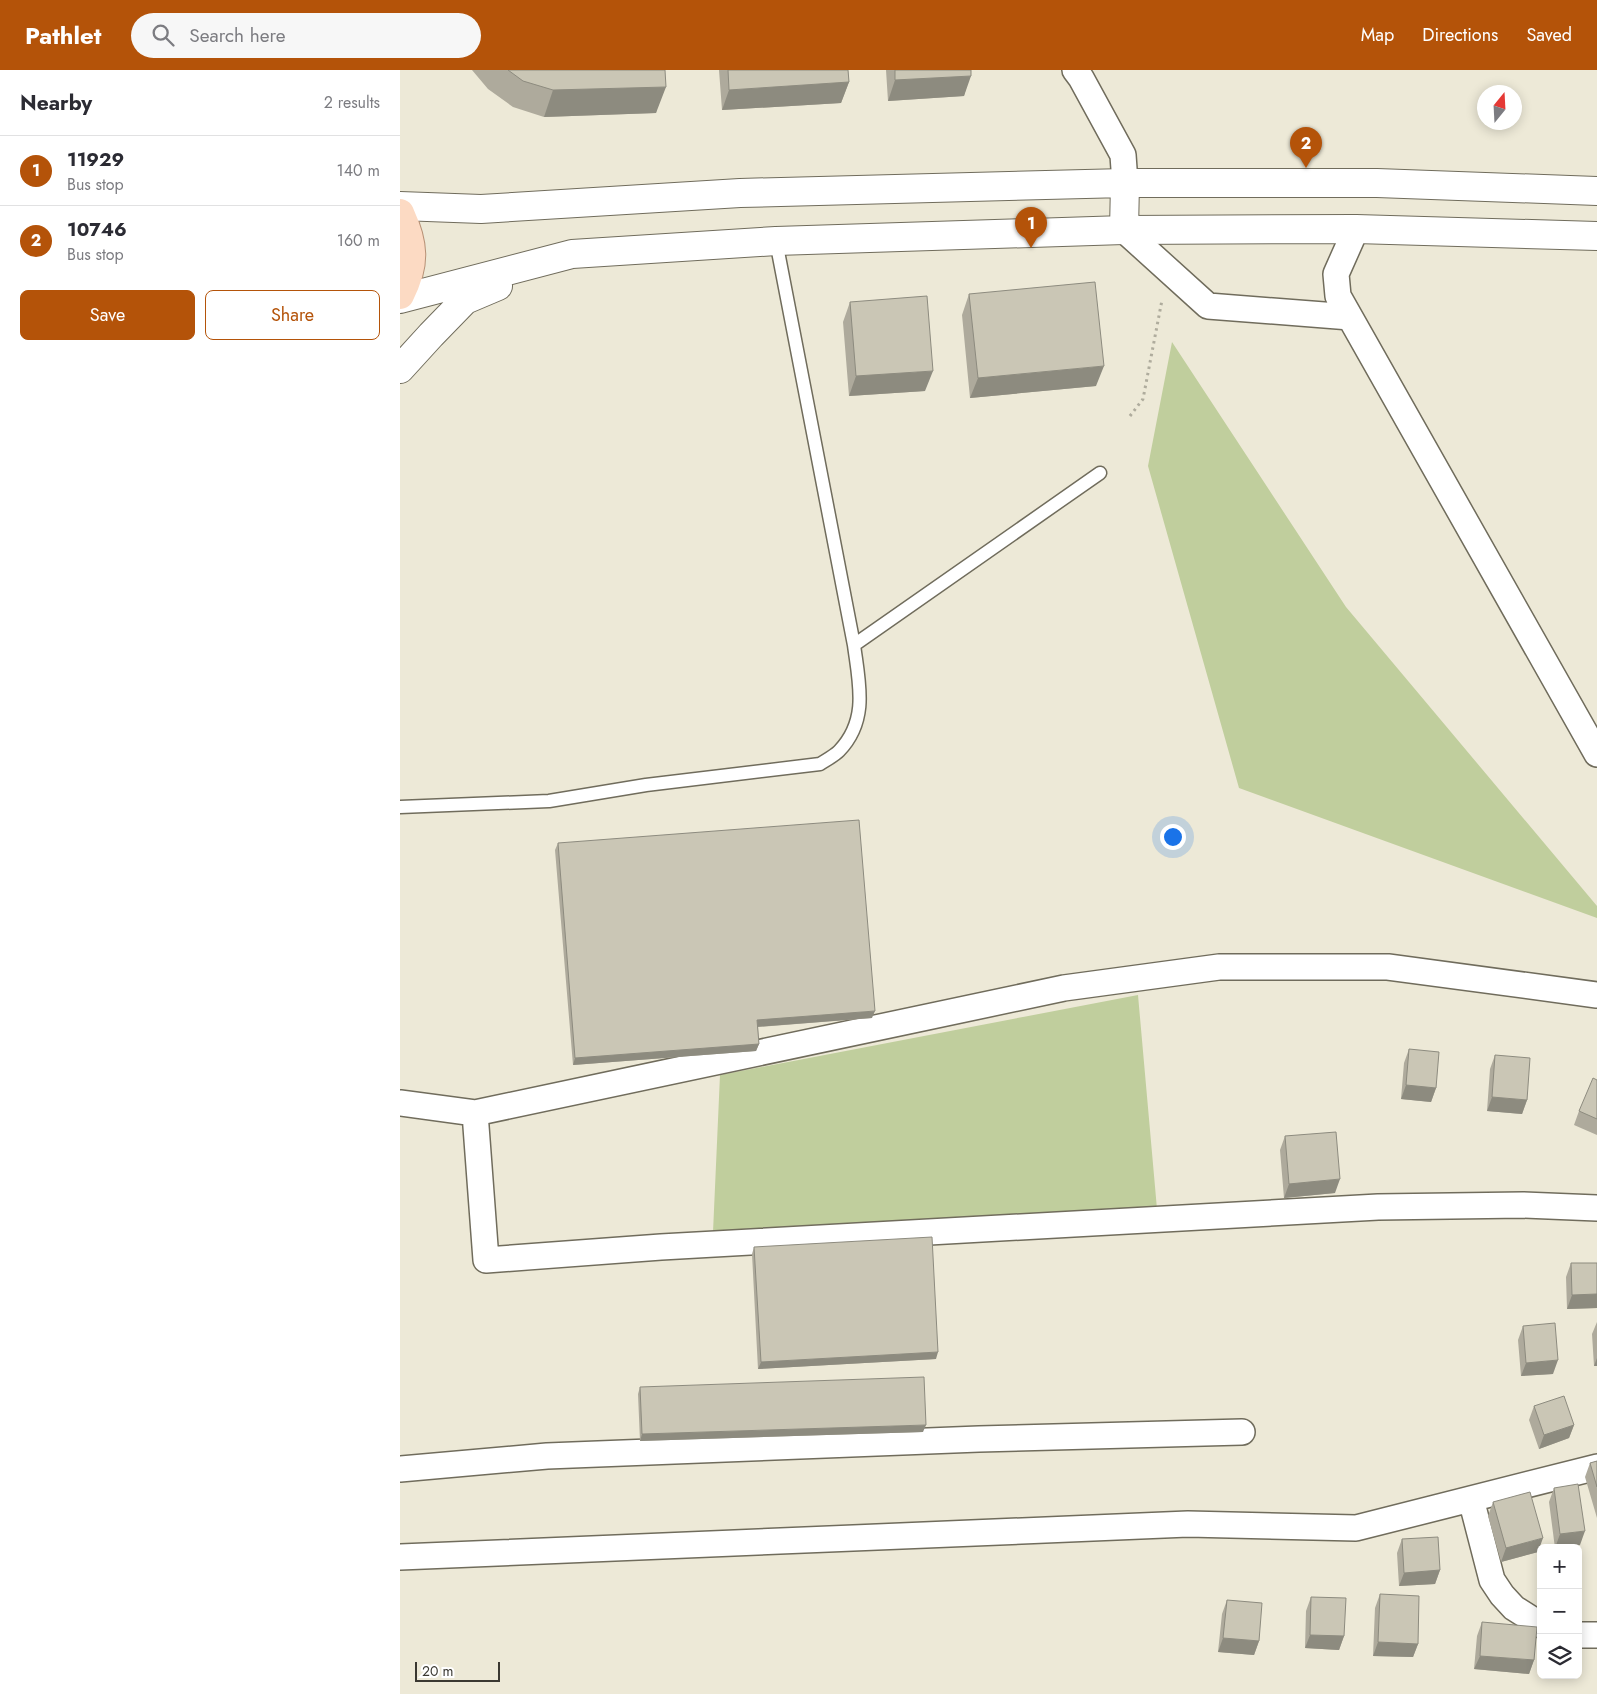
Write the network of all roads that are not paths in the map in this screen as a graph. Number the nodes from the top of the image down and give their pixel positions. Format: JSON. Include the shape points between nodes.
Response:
{"nodes":[{"id":1,"x":1075,"y":70,"type":"edge"},
{"id":2,"x":1125,"y":183,"type":"junction"},
{"id":3,"x":1597,"y":191,"type":"edge"},
{"id":4,"x":400,"y":206,"type":"edge"},
{"id":5,"x":400,"y":213,"type":"edge"},
{"id":6,"x":1356,"y":229,"type":"junction"},
{"id":7,"x":1124,"y":230,"type":"junction"},
{"id":8,"x":1597,"y":236,"type":"edge"},
{"id":9,"x":776,"y":241,"type":"junction"},
{"id":10,"x":572,"y":254,"type":"junction"},
{"id":11,"x":400,"y":295,"type":"edge"},
{"id":12,"x":400,"y":299,"type":"edge"},
{"id":13,"x":1350,"y":317,"type":"junction"},
{"id":14,"x":400,"y":370,"type":"edge"},
{"id":15,"x":1100,"y":473,"type":"dead end"},
{"id":16,"x":854,"y":645,"type":"junction"},
{"id":17,"x":1597,"y":754,"type":"edge"},
{"id":18,"x":400,"y":807,"type":"edge"},
{"id":19,"x":1597,"y":995,"type":"edge"},
{"id":20,"x":400,"y":1103,"type":"edge"},
{"id":21,"x":475,"y":1113,"type":"junction"},
{"id":22,"x":1597,"y":1208,"type":"edge"},
{"id":23,"x":1242,"y":1432,"type":"dead end"},
{"id":24,"x":1597,"y":1467,"type":"edge"},
{"id":25,"x":400,"y":1469,"type":"edge"},
{"id":26,"x":1471,"y":1499,"type":"junction"},
{"id":27,"x":400,"y":1558,"type":"edge"},
{"id":28,"x":1537,"y":1622,"type":"edge"},
{"id":29,"x":1582,"y":1635,"type":"edge"},
{"id":30,"x":1597,"y":1635,"type":"edge"}],
"edges":[{"from":1,"to":2,"type":"street","via":[[1123,155]]},
{"from":2,"to":3,"type":"street","via":[[1377,183]]},
{"from":2,"to":4,"type":"street","via":[[740,193],[481,209]]},
{"from":2,"to":7,"type":"street"},
{"from":5,"to":11,"type":"main road","via":[[409,234],[412,256],[408,279]]},
{"from":6,"to":7,"type":"street"},
{"from":6,"to":8,"type":"street"},
{"from":6,"to":13,"type":"street","via":[[1336,274],[1338,296]]},
{"from":7,"to":9,"type":"street"},
{"from":7,"to":13,"type":"street","via":[[1208,306]]},
{"from":9,"to":10,"type":"street"},
{"from":9,"to":16,"type":"lane"},
{"from":10,"to":12,"type":"street"},
{"from":10,"to":14,"type":"street","via":[[465,300]]},
{"from":13,"to":17,"type":"street"},
{"from":15,"to":16,"type":"lane"},
{"from":16,"to":18,"type":"lane","via":[[861,694],[859,716],[850,737],[838,752],[820,764],[646,785],[549,802]]},
{"from":19,"to":21,"type":"street","via":[[1388,967],[1219,967],[1064,988]]},
{"from":20,"to":21,"type":"street"},
{"from":21,"to":22,"type":"street","via":[[486,1260],[661,1247],[1378,1207],[1523,1205]]},
{"from":23,"to":25,"type":"street","via":[[547,1456]]},
{"from":24,"to":26,"type":"street"},
{"from":26,"to":27,"type":"street","via":[[1356,1528],[1188,1524]]},
{"from":26,"to":28,"type":"street","via":[[1492,1580],[1514,1608]]},
{"from":29,"to":30,"type":"street"}]}
